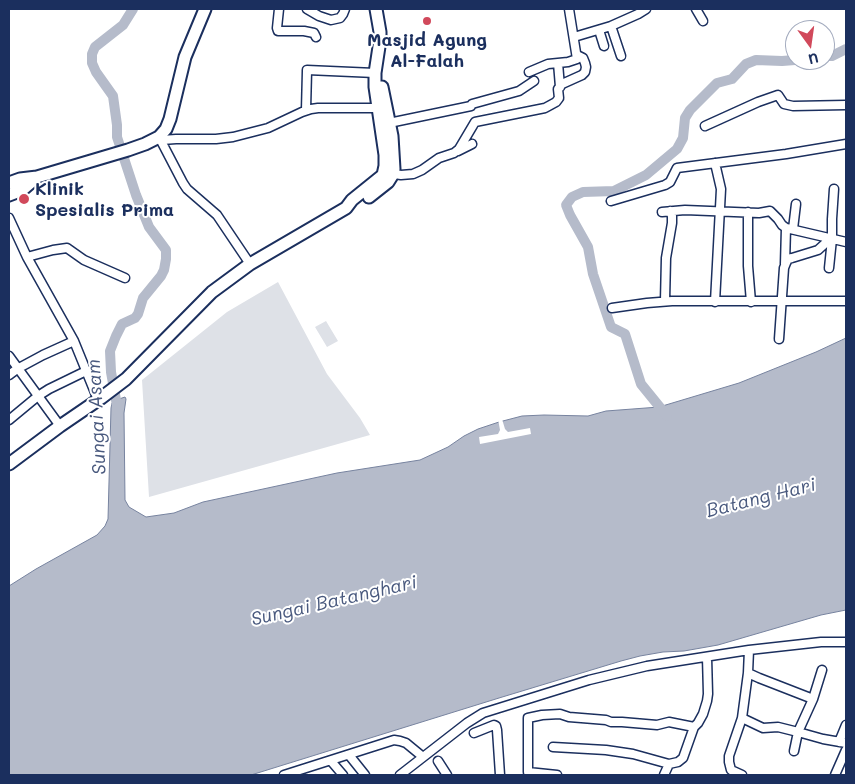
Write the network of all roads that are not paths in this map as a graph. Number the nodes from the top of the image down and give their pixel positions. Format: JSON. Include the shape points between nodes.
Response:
{"nodes":[{"id":1,"x":205,"y":9,"type":"edge"},
{"id":2,"x":279,"y":9,"type":"edge"},
{"id":3,"x":307,"y":9,"type":"edge"},
{"id":4,"x":345,"y":9,"type":"edge"},
{"id":5,"x":376,"y":9,"type":"edge"},
{"id":6,"x":383,"y":9,"type":"edge"},
{"id":7,"x":569,"y":9,"type":"edge"},
{"id":8,"x":646,"y":9,"type":"edge"},
{"id":9,"x":696,"y":9,"type":"edge"},
{"id":10,"x":703,"y":21,"type":"dead end"},
{"id":11,"x":611,"y":26,"type":"junction"},
{"id":12,"x":599,"y":30,"type":"junction"},
{"id":13,"x":316,"y":37,"type":"dead end"},
{"id":14,"x":574,"y":38,"type":"junction"},
{"id":15,"x":604,"y":46,"type":"dead end"},
{"id":16,"x":577,"y":55,"type":"junction"},
{"id":17,"x":621,"y":56,"type":"dead end"},
{"id":18,"x":558,"y":63,"type":"junction"},
{"id":19,"x":529,"y":72,"type":"dead end"},
{"id":20,"x":374,"y":73,"type":"junction"},
{"id":21,"x":534,"y":81,"type":"dead end"},
{"id":22,"x":560,"y":87,"type":"junction"},
{"id":23,"x":846,"y":105,"type":"edge"},
{"id":24,"x":471,"y":106,"type":"junction"},
{"id":25,"x":377,"y":108,"type":"junction"},
{"id":26,"x":306,"y":110,"type":"junction"},
{"id":27,"x":475,"y":122,"type":"junction"},
{"id":28,"x":389,"y":123,"type":"junction"},
{"id":29,"x":705,"y":126,"type":"dead end"},
{"id":30,"x":160,"y":139,"type":"junction"},
{"id":31,"x":472,"y":144,"type":"dead end"},
{"id":32,"x":846,"y":144,"type":"edge"},
{"id":33,"x":457,"y":151,"type":"junction"},
{"id":34,"x":715,"y":163,"type":"junction"},
{"id":35,"x":389,"y":173,"type":"junction"},
{"id":36,"x":38,"y":177,"type":"junction"},
{"id":37,"x":9,"y":183,"type":"edge"},
{"id":38,"x":834,"y":189,"type":"dead end"},
{"id":39,"x":9,"y":194,"type":"edge"},
{"id":40,"x":611,"y":201,"type":"dead end"},
{"id":41,"x":796,"y":204,"type":"dead end"},
{"id":42,"x":720,"y":212,"type":"junction"},
{"id":43,"x":748,"y":212,"type":"junction"},
{"id":44,"x":9,"y":218,"type":"edge"},
{"id":45,"x":789,"y":229,"type":"junction"},
{"id":46,"x":831,"y":239,"type":"junction"},
{"id":47,"x":846,"y":242,"type":"edge"},
{"id":48,"x":27,"y":257,"type":"junction"},
{"id":49,"x":250,"y":264,"type":"junction"},
{"id":50,"x":785,"y":265,"type":"junction"},
{"id":51,"x":830,"y":268,"type":"dead end"},
{"id":52,"x":124,"y":278,"type":"dead end"},
{"id":53,"x":782,"y":301,"type":"junction"},
{"id":54,"x":846,"y":301,"type":"edge"},
{"id":55,"x":665,"y":302,"type":"junction"},
{"id":56,"x":715,"y":302,"type":"junction"},
{"id":57,"x":751,"y":302,"type":"junction"},
{"id":58,"x":612,"y":308,"type":"dead end"},
{"id":59,"x":779,"y":339,"type":"dead end"},
{"id":60,"x":74,"y":341,"type":"junction"},
{"id":61,"x":9,"y":356,"type":"edge"},
{"id":62,"x":17,"y":369,"type":"junction"},
{"id":63,"x":86,"y":371,"type":"junction"},
{"id":64,"x":9,"y":375,"type":"edge"},
{"id":65,"x":38,"y":396,"type":"junction"},
{"id":66,"x":100,"y":399,"type":"junction"},
{"id":67,"x":9,"y":420,"type":"edge"},
{"id":68,"x":60,"y":426,"type":"junction"},
{"id":69,"x":11,"y":464,"type":"edge"},
{"id":70,"x":846,"y":642,"type":"edge"},
{"id":71,"x":749,"y":650,"type":"junction"},
{"id":72,"x":707,"y":657,"type":"junction"},
{"id":73,"x":822,"y":670,"type":"dead end"},
{"id":74,"x":748,"y":673,"type":"junction"},
{"id":75,"x":813,"y":699,"type":"junction"},
{"id":76,"x":742,"y":718,"type":"junction"},
{"id":77,"x":846,"y":725,"type":"edge"},
{"id":78,"x":694,"y":727,"type":"junction"},
{"id":79,"x":798,"y":732,"type":"junction"},
{"id":80,"x":474,"y":733,"type":"dead end"},
{"id":81,"x":843,"y":743,"type":"edge"},
{"id":82,"x":553,"y":747,"type":"dead end"},
{"id":83,"x":846,"y":750,"type":"edge"},
{"id":84,"x":794,"y":751,"type":"dead end"},
{"id":85,"x":349,"y":755,"type":"junction"},
{"id":86,"x":423,"y":757,"type":"junction"},
{"id":87,"x":331,"y":761,"type":"junction"},
{"id":88,"x":438,"y":761,"type":"dead end"},
{"id":89,"x":669,"y":764,"type":"junction"},
{"id":90,"x":310,"y":767,"type":"junction"},
{"id":91,"x":729,"y":773,"type":"edge"},
{"id":92,"x":404,"y":774,"type":"edge"},
{"id":93,"x":528,"y":774,"type":"edge"},
{"id":94,"x":284,"y":775,"type":"edge"},
{"id":95,"x":315,"y":775,"type":"edge"},
{"id":96,"x":343,"y":775,"type":"edge"},
{"id":97,"x":365,"y":775,"type":"edge"},
{"id":98,"x":446,"y":775,"type":"edge"},
{"id":99,"x":500,"y":775,"type":"edge"},
{"id":100,"x":557,"y":775,"type":"edge"},
{"id":101,"x":664,"y":775,"type":"edge"},
{"id":102,"x":742,"y":775,"type":"edge"},
{"id":103,"x":835,"y":775,"type":"edge"}],
"edges":[{"from":1,"to":30,"type":"highway","via":[[185,57],[168,124]]},
{"from":2,"to":13,"type":"street","via":[[278,31],[304,31],[314,33]]},
{"from":3,"to":4,"type":"street","via":[[331,20],[340,18]]},
{"from":5,"to":20,"type":"highway","via":[[380,40]]},
{"from":6,"to":28,"type":"highway","via":[[387,37],[381,81]]},
{"from":7,"to":14,"type":"street"},
{"from":8,"to":11,"type":"street"},
{"from":9,"to":10,"type":"street"},
{"from":11,"to":12,"type":"street"},
{"from":11,"to":17,"type":"street"},
{"from":12,"to":14,"type":"street"},
{"from":12,"to":15,"type":"street"},
{"from":14,"to":16,"type":"street"},
{"from":16,"to":18,"type":"street","via":[[576,60]]},
{"from":16,"to":22,"type":"street","via":[[585,62],[585,72]]},
{"from":18,"to":19,"type":"street"},
{"from":18,"to":22,"type":"street"},
{"from":20,"to":25,"type":"highway"},
{"from":20,"to":26,"type":"street","via":[[306,71]]},
{"from":21,"to":24,"type":"street","via":[[519,91]]},
{"from":22,"to":27,"type":"street","via":[[558,100],[545,108]]},
{"from":23,"to":29,"type":"street","via":[[793,106],[784,104],[778,96]]},
{"from":24,"to":27,"type":"street"},
{"from":24,"to":28,"type":"street"},
{"from":25,"to":26,"type":"street"},
{"from":25,"to":35,"type":"highway"},
{"from":26,"to":30,"type":"street","via":[[268,128],[233,137]]},
{"from":27,"to":33,"type":"street"},
{"from":28,"to":35,"type":"highway","via":[[394,164]]},
{"from":30,"to":36,"type":"highway"},
{"from":30,"to":49,"type":"street","via":[[187,189],[217,215]]},
{"from":31,"to":33,"type":"street"},
{"from":32,"to":34,"type":"street"},
{"from":33,"to":35,"type":"street","via":[[418,172]]},
{"from":34,"to":40,"type":"street","via":[[677,168],[670,182],[664,185]]},
{"from":34,"to":42,"type":"street","via":[[721,189]]},
{"from":35,"to":49,"type":"highway","via":[[346,208]]},
{"from":36,"to":37,"type":"highway"},
{"from":36,"to":39,"type":"highway","via":[[22,190]]},
{"from":38,"to":46,"type":"street"},
{"from":41,"to":45,"type":"street"},
{"from":42,"to":43,"type":"street"},
{"from":42,"to":55,"type":"street","via":[[666,212],[672,216],[672,223],[666,258]]},
{"from":42,"to":56,"type":"street"},
{"from":43,"to":45,"type":"street","via":[[770,211],[782,226]]},
{"from":43,"to":57,"type":"street"},
{"from":44,"to":48,"type":"street"},
{"from":45,"to":46,"type":"street"},
{"from":45,"to":50,"type":"street"},
{"from":46,"to":47,"type":"street"},
{"from":46,"to":50,"type":"street","via":[[818,250],[788,259]]},
{"from":46,"to":51,"type":"street"},
{"from":48,"to":52,"type":"street","via":[[67,248],[84,260]]},
{"from":48,"to":60,"type":"street"},
{"from":49,"to":66,"type":"highway","via":[[212,292],[126,379]]},
{"from":50,"to":53,"type":"street"},
{"from":53,"to":54,"type":"street"},
{"from":53,"to":57,"type":"street"},
{"from":53,"to":59,"type":"street"},
{"from":55,"to":56,"type":"street"},
{"from":55,"to":58,"type":"street"},
{"from":56,"to":57,"type":"street"},
{"from":60,"to":62,"type":"street"},
{"from":60,"to":63,"type":"street"},
{"from":61,"to":62,"type":"street"},
{"from":62,"to":64,"type":"street"},
{"from":62,"to":65,"type":"street"},
{"from":63,"to":65,"type":"street"},
{"from":63,"to":66,"type":"street"},
{"from":65,"to":67,"type":"street"},
{"from":65,"to":68,"type":"street"},
{"from":66,"to":68,"type":"highway"},
{"from":68,"to":69,"type":"highway"},
{"from":70,"to":71,"type":"street"},
{"from":71,"to":72,"type":"street"},
{"from":71,"to":74,"type":"street"},
{"from":72,"to":78,"type":"street","via":[[707,701]]},
{"from":72,"to":86,"type":"street","via":[[632,669],[483,713]]},
{"from":73,"to":75,"type":"street"},
{"from":74,"to":75,"type":"street"},
{"from":74,"to":76,"type":"street"},
{"from":75,"to":79,"type":"street"},
{"from":76,"to":79,"type":"street","via":[[763,728],[778,727]]},
{"from":76,"to":91,"type":"street","via":[[729,756]]},
{"from":77,"to":81,"type":"street"},
{"from":78,"to":89,"type":"street","via":[[683,758]]},
{"from":78,"to":93,"type":"street","via":[[669,722],[657,725],[611,722],[560,714],[528,718]]},
{"from":79,"to":81,"type":"street"},
{"from":79,"to":84,"type":"street"},
{"from":80,"to":99,"type":"street","via":[[496,726]]},
{"from":82,"to":89,"type":"street","via":[[606,750]]},
{"from":83,"to":103,"type":"street"},
{"from":85,"to":86,"type":"street","via":[[394,740],[406,743]]},
{"from":85,"to":87,"type":"street"},
{"from":85,"to":97,"type":"street"},
{"from":86,"to":92,"type":"street"},
{"from":87,"to":90,"type":"street"},
{"from":87,"to":96,"type":"street"},
{"from":88,"to":98,"type":"street"},
{"from":89,"to":101,"type":"street"},
{"from":90,"to":94,"type":"street"},
{"from":90,"to":95,"type":"street"},
{"from":91,"to":102,"type":"street"},
{"from":93,"to":100,"type":"street"}]}
